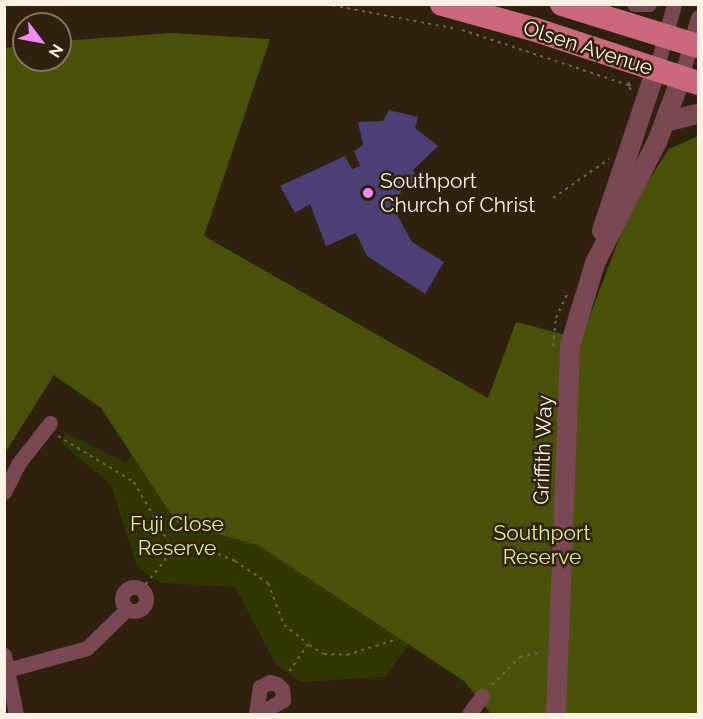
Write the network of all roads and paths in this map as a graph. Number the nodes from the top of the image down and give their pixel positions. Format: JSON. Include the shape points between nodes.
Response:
{"nodes":[{"id":1,"x":442,"y":4,"type":"edge"},
{"id":2,"x":603,"y":4,"type":"edge"},
{"id":3,"x":634,"y":4,"type":"edge"},
{"id":4,"x":649,"y":4,"type":"edge"},
{"id":5,"x":674,"y":4,"type":"edge"},
{"id":6,"x":570,"y":7,"type":"edge"},
{"id":7,"x":699,"y":17,"type":"edge"},
{"id":8,"x":664,"y":35,"type":"junction"},
{"id":9,"x":694,"y":45,"type":"edge"},
{"id":10,"x":656,"y":70,"type":"junction"},
{"id":11,"x":690,"y":81,"type":"edge"},
{"id":12,"x":699,"y":114,"type":"edge"},
{"id":13,"x":665,"y":122,"type":"junction"},
{"id":14,"x":616,"y":156,"type":"dead end"},
{"id":15,"x":553,"y":198,"type":"dead end"},
{"id":16,"x":595,"y":263,"type":"junction"},
{"id":17,"x":48,"y":426,"type":"joint"},
{"id":18,"x":4,"y":492,"type":"edge"},
{"id":19,"x":172,"y":550,"type":"junction"},
{"id":20,"x":141,"y":590,"type":"joint"},
{"id":21,"x":394,"y":640,"type":"dead end"},
{"id":22,"x":308,"y":644,"type":"junction"},
{"id":23,"x":560,"y":648,"type":"junction"},
{"id":24,"x":6,"y":663,"type":"edge"},
{"id":25,"x":280,"y":686,"type":"junction"},
{"id":26,"x":482,"y":696,"type":"joint"},
{"id":27,"x":16,"y":714,"type":"edge"},
{"id":28,"x":257,"y":714,"type":"edge"},
{"id":29,"x":469,"y":714,"type":"edge"},
{"id":30,"x":556,"y":714,"type":"edge"}],
"edges":[{"from":1,"to":10,"type":"main road","name":"Olsen Avenue"},
{"from":2,"to":6,"type":"street"},
{"from":3,"to":4,"type":"street"},
{"from":5,"to":8,"type":"street"},
{"from":6,"to":8,"type":"main road","name":"Olsen Avenue"},
{"from":7,"to":9,"type":"street"},
{"from":8,"to":9,"type":"main road","name":"Olsen Avenue"},
{"from":8,"to":10,"type":"street"},
{"from":9,"to":11,"type":"street"},
{"from":10,"to":11,"type":"main road","name":"Olsen Avenue"},
{"from":10,"to":16,"type":"street","name":"Griffith Way","via":[[611,202]]},
{"from":11,"to":13,"type":"street","name":"Griffith Way"},
{"from":12,"to":13,"type":"street"},
{"from":13,"to":16,"type":"street","name":"Griffith Way"},
{"from":14,"to":15,"type":"path","via":[[596,165]]},
{"from":16,"to":23,"type":"street","name":"Griffith Way","via":[[570,346]]},
{"from":17,"to":18,"type":"street","via":[[18,464]]},
{"from":17,"to":19,"type":"path","via":[[134,482]]},
{"from":19,"to":20,"type":"path"},
{"from":19,"to":22,"type":"path","via":[[218,554],[268,583],[284,625]]},
{"from":20,"to":24,"type":"street","via":[[144,605],[138,610],[127,609],[87,648]]},
{"from":21,"to":22,"type":"path","via":[[347,655],[324,654]]},
{"from":22,"to":25,"type":"path"},
{"from":23,"to":26,"type":"path","via":[[520,657]]},
{"from":23,"to":30,"type":"street","name":"Griffith Way"},
{"from":24,"to":27,"type":"street"},
{"from":25,"to":28,"type":"street","via":[[284,696],[281,703]]},
{"from":25,"to":28,"type":"street","via":[[270,682],[260,687]]},
{"from":26,"to":29,"type":"street"}]}
